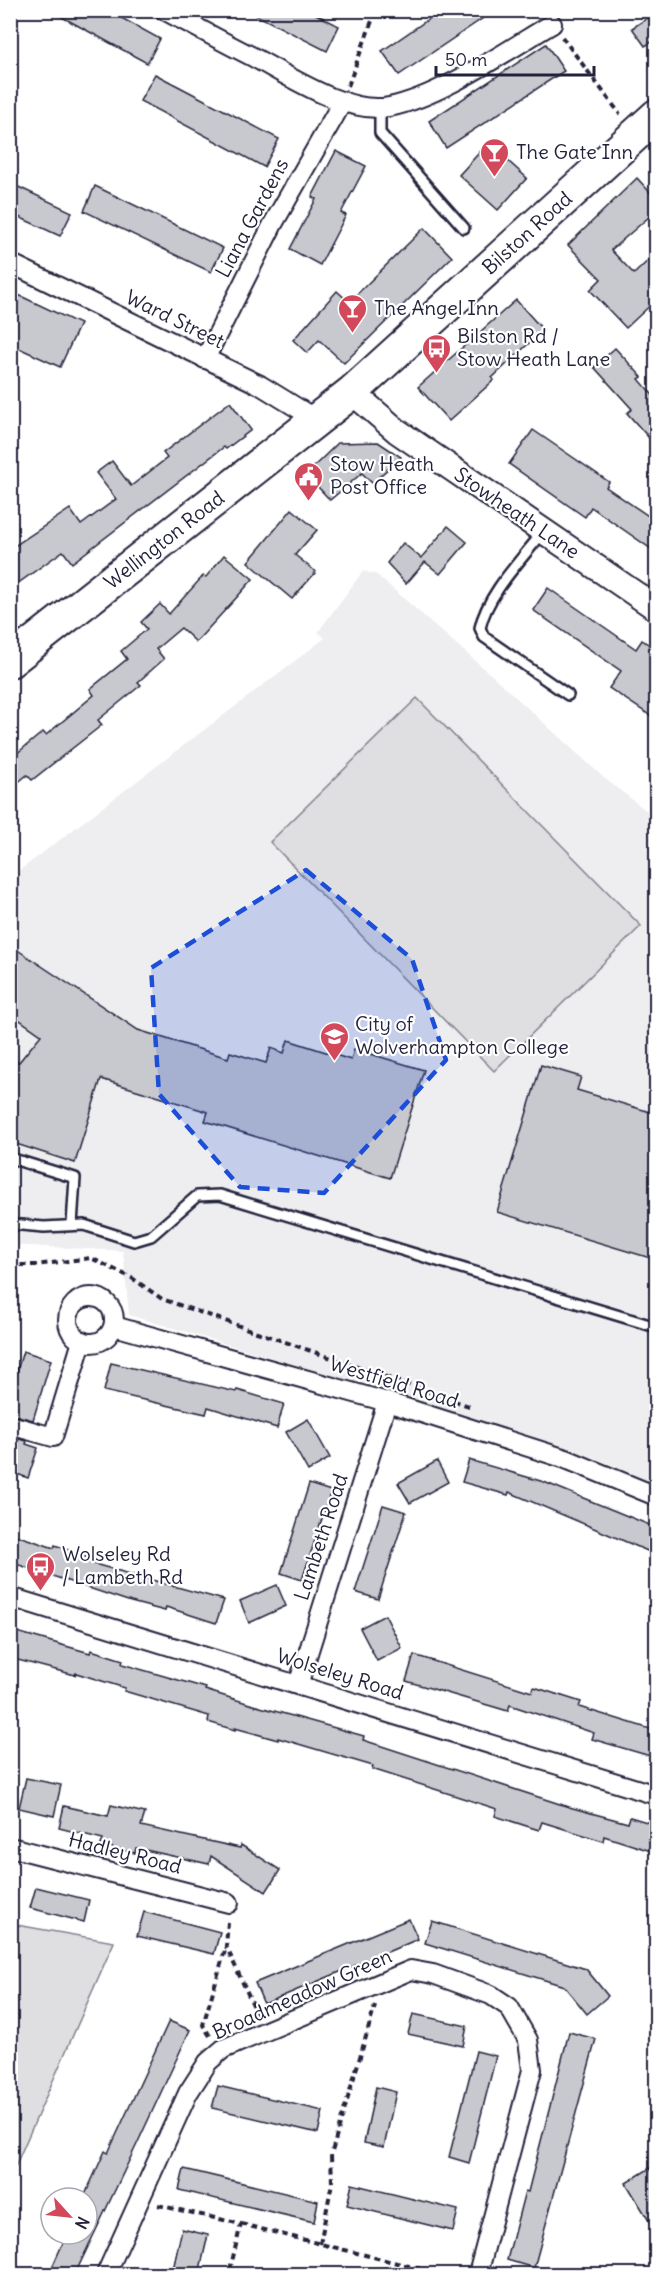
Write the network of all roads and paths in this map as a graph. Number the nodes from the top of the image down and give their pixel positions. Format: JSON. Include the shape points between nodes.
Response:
{"nodes":[{"id":1,"x":164,"y":10,"type":"edge"},
{"id":2,"x":376,"y":10,"type":"edge"},
{"id":3,"x":552,"y":24,"type":"joint"},
{"id":4,"x":343,"y":101,"type":"junction"},
{"id":5,"x":380,"y":107,"type":"junction"},
{"id":6,"x":651,"y":121,"type":"edge"},
{"id":7,"x":464,"y":228,"type":"dead end"},
{"id":8,"x":10,"y":263,"type":"edge"},
{"id":9,"x":205,"y":359,"type":"junction"},
{"id":10,"x":352,"y":392,"type":"junction"},
{"id":11,"x":317,"y":420,"type":"junction"},
{"id":12,"x":543,"y":532,"type":"junction"},
{"id":13,"x":657,"y":608,"type":"edge"},
{"id":14,"x":10,"y":661,"type":"edge"},
{"id":15,"x":568,"y":695,"type":"dead end"},
{"id":16,"x":10,"y":1158,"type":"edge"},
{"id":17,"x":10,"y":1224,"type":"edge"},
{"id":18,"x":72,"y":1225,"type":"junction"},
{"id":19,"x":10,"y":1264,"type":"edge"},
{"id":20,"x":114,"y":1326,"type":"junction"},
{"id":21,"x":657,"y":1327,"type":"edge"},
{"id":22,"x":82,"y":1341,"type":"junction"},
{"id":23,"x":387,"y":1402,"type":"junction"},
{"id":24,"x":478,"y":1409,"type":"dead end"},
{"id":25,"x":10,"y":1425,"type":"edge"},
{"id":26,"x":657,"y":1496,"type":"edge"},
{"id":27,"x":10,"y":1597,"type":"edge"},
{"id":28,"x":298,"y":1685,"type":"junction"},
{"id":29,"x":657,"y":1795,"type":"edge"},
{"id":30,"x":10,"y":1847,"type":"edge"},
{"id":31,"x":229,"y":1903,"type":"joint"},
{"id":32,"x":226,"y":1946,"type":"junction"},
{"id":33,"x":382,"y":1982,"type":"junction"},
{"id":34,"x":265,"y":2031,"type":"junction"},
{"id":35,"x":219,"y":2053,"type":"junction"},
{"id":36,"x":139,"y":2200,"type":"junction"},
{"id":37,"x":241,"y":2224,"type":"junction"},
{"id":38,"x":320,"y":2244,"type":"junction"},
{"id":39,"x":106,"y":2274,"type":"edge"},
{"id":40,"x":229,"y":2274,"type":"edge"},
{"id":41,"x":441,"y":2274,"type":"edge"},
{"id":42,"x":478,"y":2274,"type":"edge"}],
"edges":[{"from":1,"to":4,"type":"street"},
{"from":2,"to":4,"type":"path"},
{"from":3,"to":5,"type":"street","via":[[419,98]]},
{"from":3,"to":6,"type":"path","via":[[619,115],[627,106]]},
{"from":4,"to":5,"type":"street"},
{"from":4,"to":9,"type":"street","name":"Liana Gardens","via":[[273,224]]},
{"from":5,"to":7,"type":"lane","via":[[380,133]]},
{"from":6,"to":10,"type":"highway","name":"Bilston Road"},
{"from":8,"to":9,"type":"street","name":"Ward Street"},
{"from":9,"to":11,"type":"street","name":"Ward Street","via":[[260,385]]},
{"from":10,"to":11,"type":"highway","name":"Bilston Road"},
{"from":10,"to":12,"type":"street","name":"Stowheath Lane","via":[[397,431]]},
{"from":11,"to":14,"type":"highway","name":"Wellington Road"},
{"from":12,"to":13,"type":"street","name":"Stowheath Lane"},
{"from":12,"to":15,"type":"lane","via":[[499,589],[480,627],[484,637]]},
{"from":16,"to":18,"type":"lane","via":[[75,1178]]},
{"from":17,"to":18,"type":"lane"},
{"from":18,"to":21,"type":"lane","via":[[134,1241],[151,1236],[197,1196],[220,1195]]},
{"from":19,"to":24,"type":"path","via":[[91,1258],[132,1278],[162,1299]]},
{"from":20,"to":22,"type":"street","via":[[98,1342]]},
{"from":20,"to":22,"type":"street","via":[[113,1311],[103,1300],[81,1299],[71,1310],[69,1324]]},
{"from":20,"to":23,"type":"street","name":"Westfield Road"},
{"from":22,"to":25,"type":"street","via":[[53,1437]]},
{"from":23,"to":26,"type":"street","name":"Westfield Road","via":[[566,1459]]},
{"from":23,"to":28,"type":"street","name":"Lambeth Road"},
{"from":27,"to":28,"type":"street","name":"Wolseley Road"},
{"from":28,"to":29,"type":"street","name":"Wolseley Road"},
{"from":30,"to":31,"type":"street","name":"Hadley Road"},
{"from":31,"to":32,"type":"path"},
{"from":32,"to":34,"type":"path"},
{"from":32,"to":35,"type":"path","via":[[203,2025]]},
{"from":33,"to":34,"type":"street","name":"Broadmeadow Green"},
{"from":33,"to":38,"type":"path","via":[[331,2155],[332,2183]]},
{"from":33,"to":42,"type":"street","name":"Broadmeadow Green","via":[[411,1971],[433,1974],[492,1995],[509,2007],[528,2040],[532,2070]]},
{"from":34,"to":35,"type":"street","name":"Broadmeadow Green"},
{"from":35,"to":36,"type":"street","name":"Broadmeadow Green","via":[[208,2062],[188,2093]]},
{"from":36,"to":37,"type":"path"},
{"from":36,"to":39,"type":"street","name":"Broadmeadow Green"},
{"from":37,"to":38,"type":"path"},
{"from":37,"to":40,"type":"path"},
{"from":38,"to":41,"type":"path"}]}
